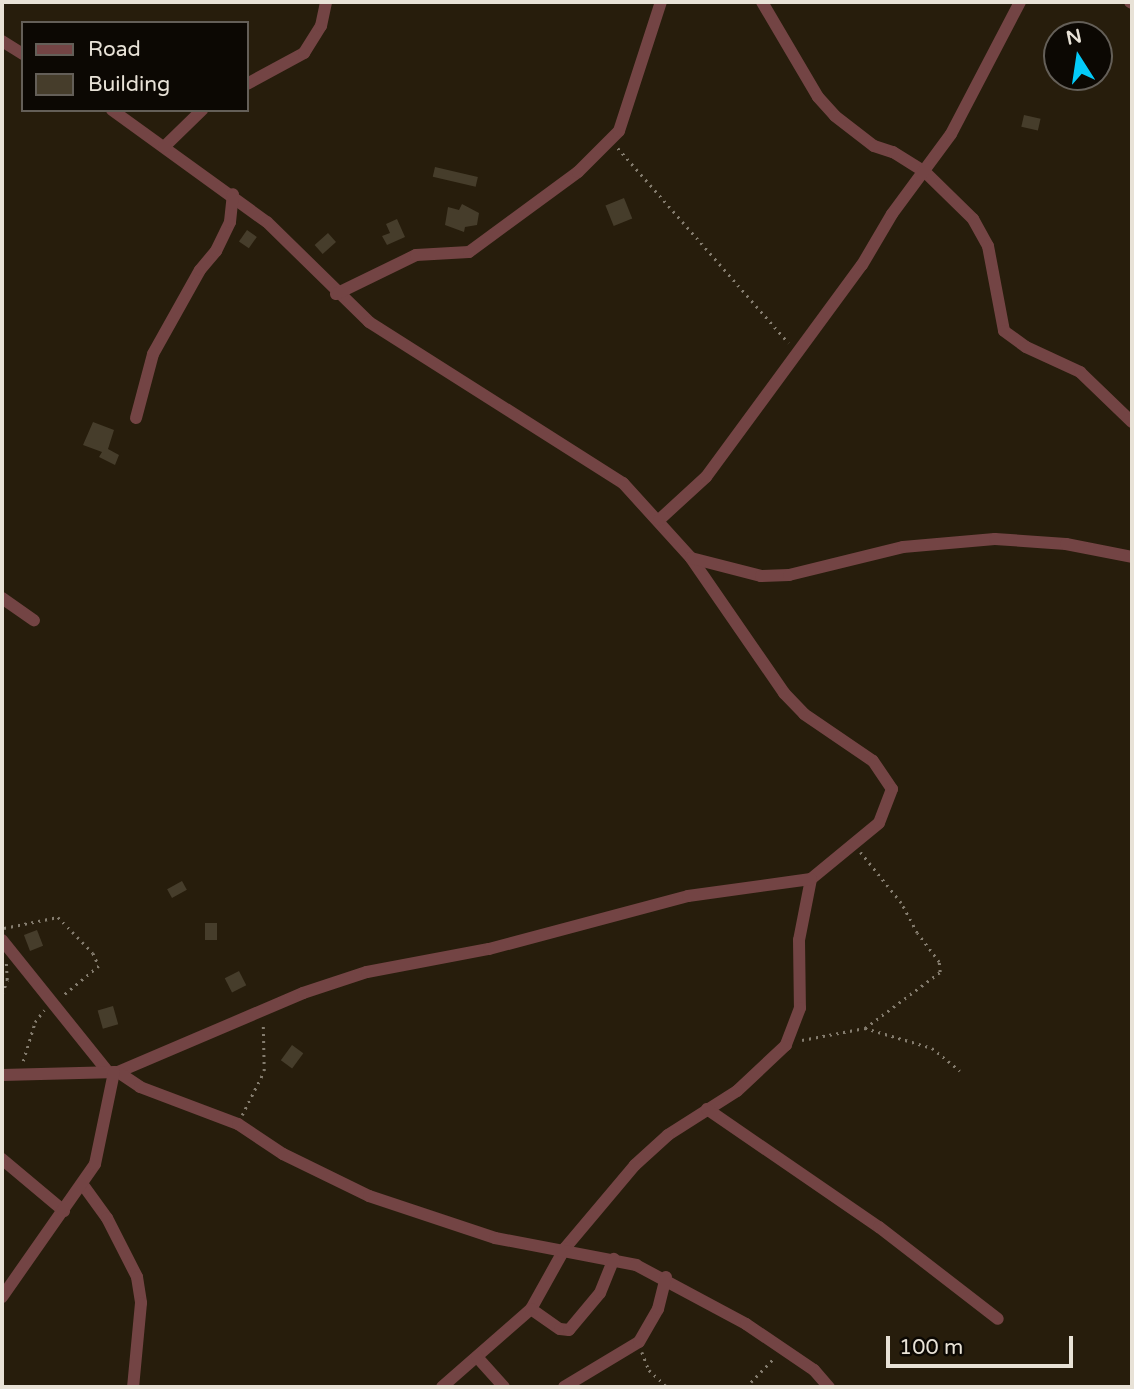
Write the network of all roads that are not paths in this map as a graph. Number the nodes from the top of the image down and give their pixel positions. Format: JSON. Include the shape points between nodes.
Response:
{"nodes":[{"id":1,"x":326,"y":2,"type":"edge"},
{"id":2,"x":661,"y":2,"type":"edge"},
{"id":3,"x":762,"y":2,"type":"edge"},
{"id":4,"x":1020,"y":2,"type":"edge"},
{"id":5,"x":2,"y":41,"type":"edge"},
{"id":6,"x":21,"y":53,"type":"edge"},
{"id":7,"x":248,"y":83,"type":"edge"},
{"id":8,"x":115,"y":112,"type":"edge"},
{"id":9,"x":200,"y":112,"type":"edge"},
{"id":10,"x":163,"y":147,"type":"junction"},
{"id":11,"x":924,"y":171,"type":"junction"},
{"id":12,"x":233,"y":194,"type":"junction"},
{"id":13,"x":336,"y":294,"type":"junction"},
{"id":14,"x":135,"y":418,"type":"dead end"},
{"id":15,"x":1132,"y":422,"type":"edge"},
{"id":16,"x":659,"y":520,"type":"junction"},
{"id":17,"x":1132,"y":557,"type":"edge"},
{"id":18,"x":691,"y":558,"type":"junction"},
{"id":19,"x":2,"y":598,"type":"edge"},
{"id":20,"x":34,"y":620,"type":"dead end"},
{"id":21,"x":811,"y":879,"type":"junction"},
{"id":22,"x":2,"y":937,"type":"edge"},
{"id":23,"x":113,"y":1072,"type":"junction"},
{"id":24,"x":2,"y":1075,"type":"edge"},
{"id":25,"x":707,"y":1109,"type":"junction"},
{"id":26,"x":2,"y":1159,"type":"edge"},
{"id":27,"x":83,"y":1185,"type":"junction"},
{"id":28,"x":64,"y":1210,"type":"junction"},
{"id":29,"x":565,"y":1248,"type":"junction"},
{"id":30,"x":614,"y":1259,"type":"junction"},
{"id":31,"x":666,"y":1277,"type":"junction"},
{"id":32,"x":2,"y":1297,"type":"edge"},
{"id":33,"x":531,"y":1310,"type":"junction"},
{"id":34,"x":998,"y":1319,"type":"dead end"},
{"id":35,"x":477,"y":1357,"type":"junction"},
{"id":36,"x":132,"y":1387,"type":"edge"},
{"id":37,"x":442,"y":1387,"type":"edge"},
{"id":38,"x":504,"y":1387,"type":"edge"},
{"id":39,"x":564,"y":1387,"type":"edge"},
{"id":40,"x":829,"y":1387,"type":"edge"}],
"edges":[{"from":1,"to":7,"type":"street","via":[[321,26],[304,53]]},
{"from":2,"to":13,"type":"street","via":[[619,131],[611,141],[542,202],[469,252],[416,255]]},
{"from":3,"to":11,"type":"street","via":[[818,97],[835,116],[874,146]]},
{"from":4,"to":11,"type":"street","via":[[951,134]]},
{"from":5,"to":6,"type":"street"},
{"from":8,"to":10,"type":"street"},
{"from":9,"to":10,"type":"street"},
{"from":10,"to":12,"type":"street"},
{"from":11,"to":15,"type":"street","via":[[963,205],[988,246],[1002,301],[1004,331],[1026,347],[1080,372]]},
{"from":11,"to":16,"type":"street","via":[[799,355],[706,477]]},
{"from":12,"to":13,"type":"street","via":[[267,222]]},
{"from":12,"to":14,"type":"street","via":[[230,222],[216,251],[200,270],[153,354]]},
{"from":13,"to":16,"type":"street","via":[[407,348],[536,424],[622,483]]},
{"from":16,"to":18,"type":"street"},
{"from":17,"to":18,"type":"street","via":[[1066,544],[995,539],[903,547],[789,575],[761,576]]},
{"from":18,"to":21,"type":"street","via":[[784,693],[804,714],[873,761],[892,789],[879,823]]},
{"from":19,"to":20,"type":"street"},
{"from":21,"to":23,"type":"street","via":[[688,896],[489,949],[367,972],[263,1009]]},
{"from":21,"to":25,"type":"street","via":[[802,911],[802,984],[793,1035],[764,1068]]},
{"from":22,"to":23,"type":"street"},
{"from":23,"to":24,"type":"street"},
{"from":23,"to":27,"type":"street","via":[[95,1164]]},
{"from":23,"to":29,"type":"street","via":[[238,1124],[283,1154],[369,1196],[495,1238]]},
{"from":25,"to":29,"type":"street","via":[[635,1165]]},
{"from":25,"to":34,"type":"street","via":[[879,1227]]},
{"from":26,"to":28,"type":"street"},
{"from":27,"to":28,"type":"street"},
{"from":27,"to":36,"type":"street","via":[[107,1218],[137,1277],[141,1303]]},
{"from":28,"to":32,"type":"street"},
{"from":29,"to":30,"type":"street"},
{"from":29,"to":33,"type":"street"},
{"from":30,"to":31,"type":"street"},
{"from":30,"to":33,"type":"street","via":[[600,1293],[569,1330]]},
{"from":31,"to":39,"type":"street","via":[[658,1308],[639,1342]]},
{"from":31,"to":40,"type":"street","via":[[783,1349]]},
{"from":33,"to":35,"type":"street"},
{"from":35,"to":37,"type":"street"},
{"from":35,"to":38,"type":"street"}]}
